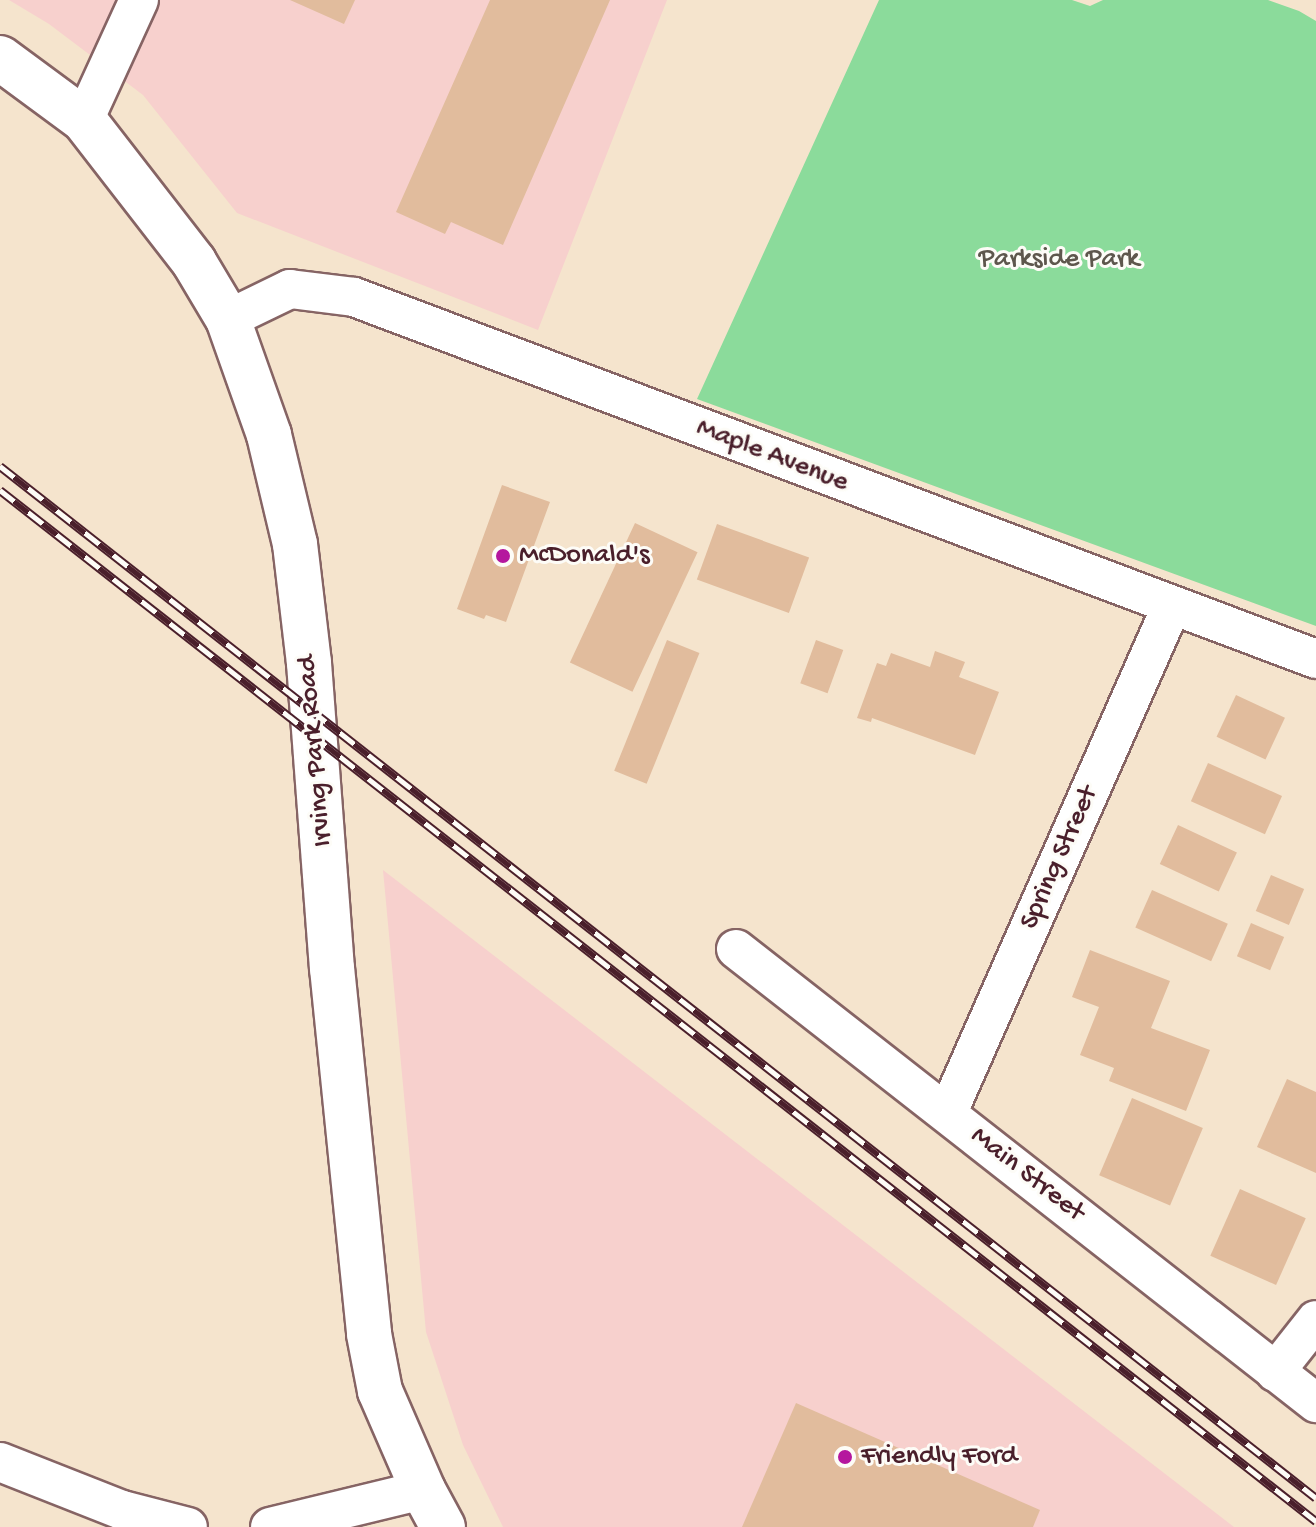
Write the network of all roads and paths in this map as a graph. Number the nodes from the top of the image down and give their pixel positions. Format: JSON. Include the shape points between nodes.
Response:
{"nodes":[{"id":1,"x":139,"y":0,"type":"edge"},
{"id":2,"x":0,"y":58,"type":"edge"},
{"id":3,"x":84,"y":120,"type":"junction"},
{"id":4,"x":228,"y":319,"type":"junction"},
{"id":5,"x":1172,"y":605,"type":"junction"},
{"id":6,"x":1316,"y":659,"type":"edge"},
{"id":7,"x":736,"y":949,"type":"dead end"},
{"id":8,"x":948,"y":1112,"type":"junction"},
{"id":9,"x":1316,"y":1320,"type":"edge"},
{"id":10,"x":1275,"y":1372,"type":"junction"},
{"id":11,"x":1316,"y":1403,"type":"edge"},
{"id":12,"x":0,"y":1462,"type":"edge"},
{"id":13,"x":433,"y":1508,"type":"edge"},
{"id":14,"x":188,"y":1527,"type":"edge"},
{"id":15,"x":270,"y":1527,"type":"edge"}],
"edges":[{"from":1,"to":3,"type":"street"},
{"from":2,"to":3,"type":"main road","name":"Irving Park Road"},
{"from":3,"to":4,"type":"main road","name":"Irving Park Road","via":[[194,262]]},
{"from":4,"to":5,"type":"street","name":"Maple Avenue","via":[[290,289],[354,297]]},
{"from":4,"to":13,"type":"main road","name":"Irving Park Road","via":[[269,435],[295,544],[360,1270],[380,1391]]},
{"from":5,"to":6,"type":"street","name":"Maple Avenue"},
{"from":5,"to":8,"type":"street","name":"Spring Street"},
{"from":7,"to":8,"type":"street","name":"Main Street"},
{"from":8,"to":10,"type":"street","name":"Main Street"},
{"from":9,"to":10,"type":"street"},
{"from":10,"to":11,"type":"street","name":"Main Street"},
{"from":12,"to":14,"type":"street","via":[[122,1510]]},
{"from":13,"to":15,"type":"street"}]}
